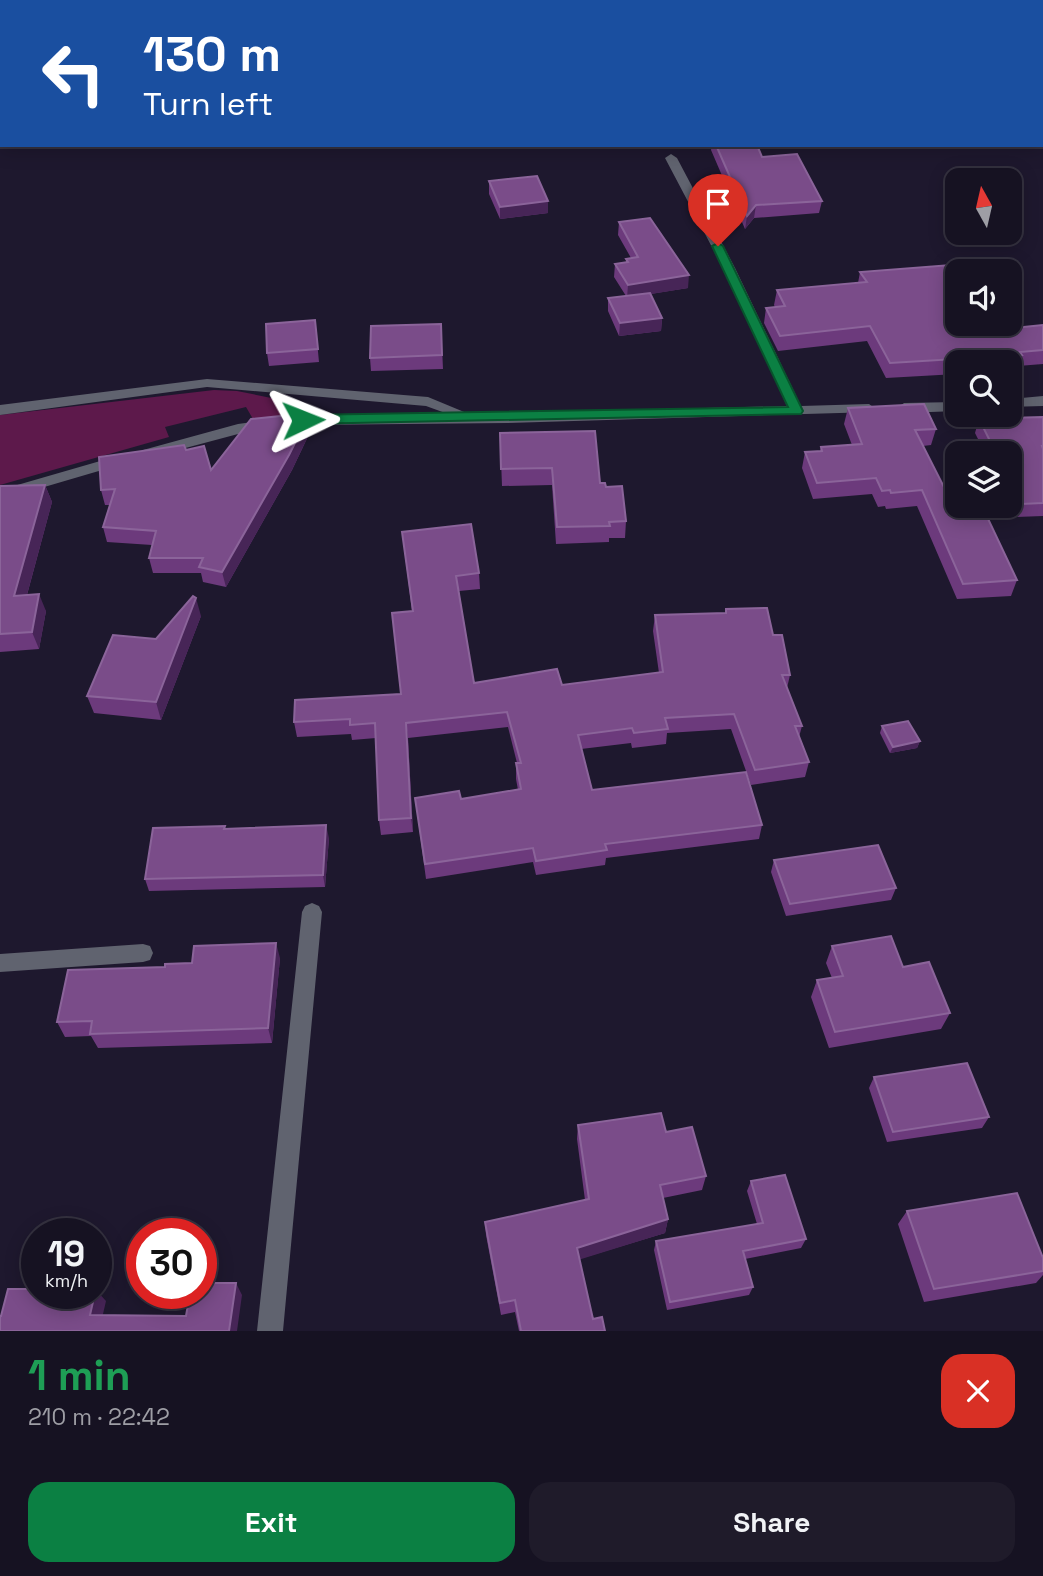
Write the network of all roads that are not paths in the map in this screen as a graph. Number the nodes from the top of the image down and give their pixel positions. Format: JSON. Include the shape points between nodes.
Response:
{"nodes":[{"id":1,"x":671,"y":158,"type":"dead end"},
{"id":2,"x":1043,"y":401,"type":"edge"},
{"id":3,"x":1022,"y":402,"type":"edge"},
{"id":4,"x":945,"y":406,"type":"edge"},
{"id":5,"x":0,"y":410,"type":"edge"},
{"id":6,"x":796,"y":411,"type":"junction"},
{"id":7,"x":475,"y":418,"type":"junction"},
{"id":8,"x":0,"y":495,"type":"edge"},
{"id":9,"x":312,"y":912,"type":"dead end"},
{"id":10,"x":143,"y":953,"type":"dead end"},
{"id":11,"x":0,"y":963,"type":"edge"},
{"id":12,"x":270,"y":1331,"type":"edge"}],
"edges":[{"from":1,"to":6,"type":"street"},
{"from":2,"to":3,"type":"street"},
{"from":4,"to":6,"type":"street"},
{"from":5,"to":7,"type":"street","via":[[207,383],[428,402]]},
{"from":6,"to":7,"type":"street"},
{"from":7,"to":8,"type":"street","via":[[303,420],[238,429]]},
{"from":9,"to":12,"type":"street"},
{"from":10,"to":11,"type":"street"}]}
